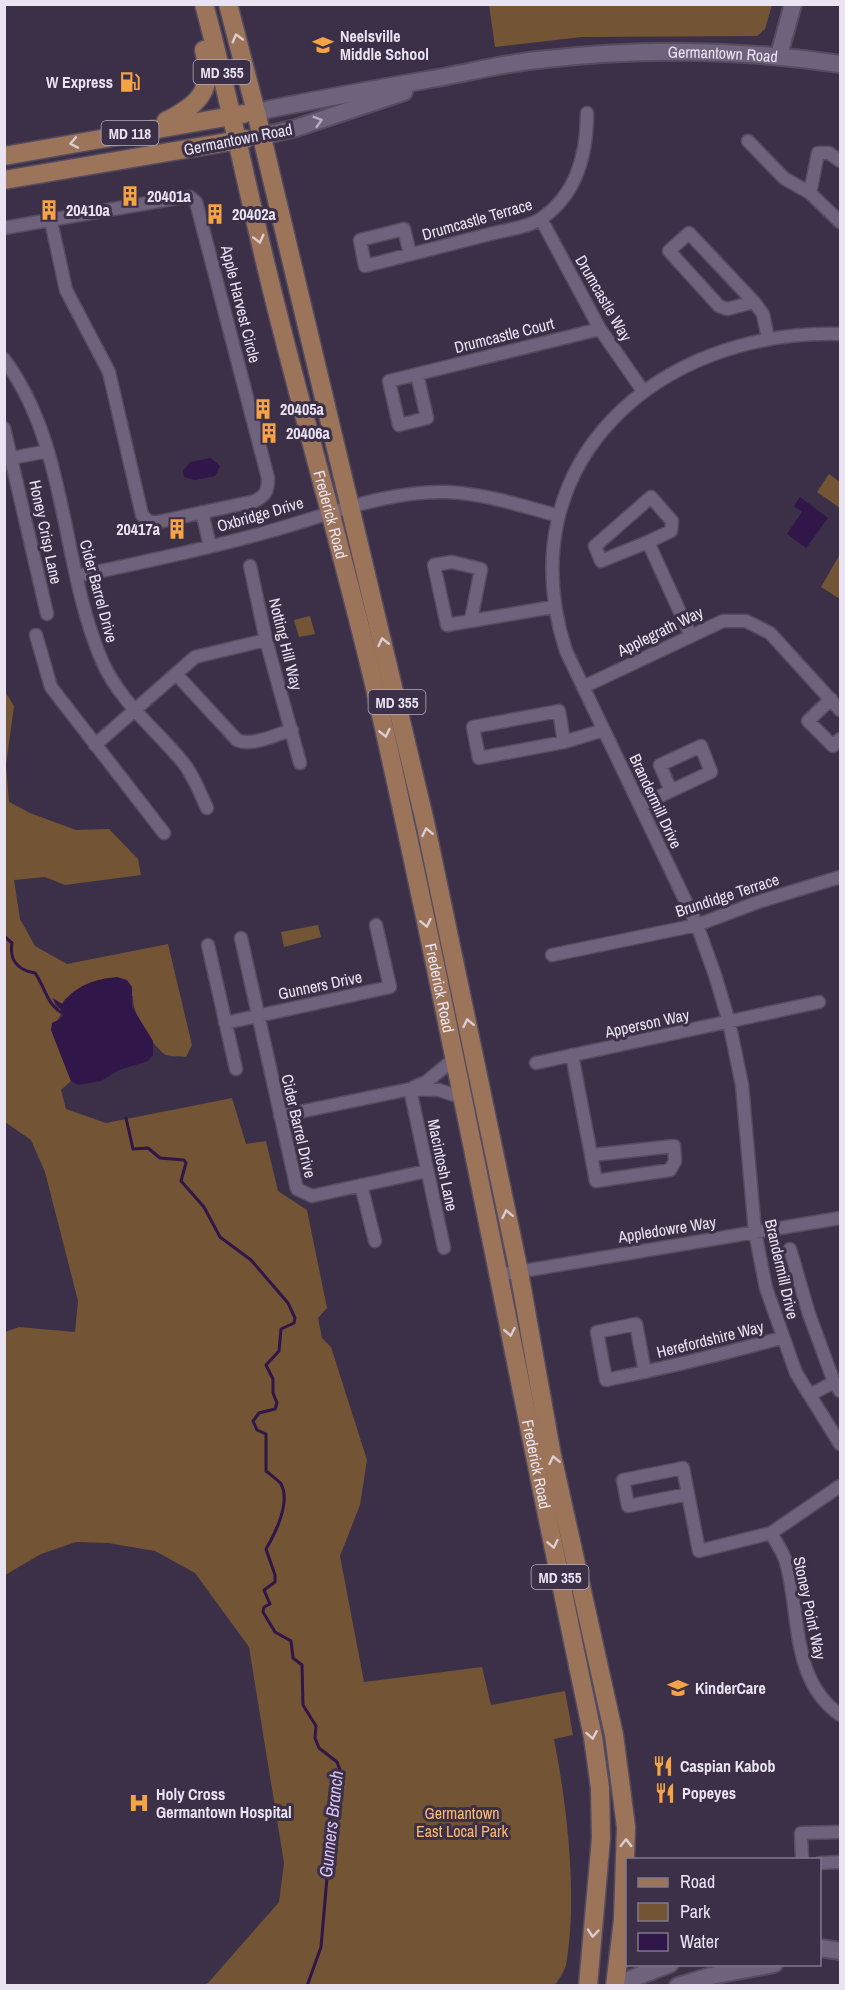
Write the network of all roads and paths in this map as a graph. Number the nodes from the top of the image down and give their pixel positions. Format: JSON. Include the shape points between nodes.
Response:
{"nodes":[{"id":1,"x":228,"y":4,"type":"edge"},
{"id":2,"x":792,"y":4,"type":"edge"},
{"id":3,"x":205,"y":7,"type":"edge"},
{"id":4,"x":779,"y":55,"type":"junction"},
{"id":5,"x":840,"y":64,"type":"edge"},
{"id":6,"x":429,"y":80,"type":"junction"},
{"id":7,"x":256,"y":112,"type":"junction"},
{"id":8,"x":587,"y":113,"type":"dead end"},
{"id":9,"x":231,"y":116,"type":"junction"},
{"id":10,"x":150,"y":129,"type":"junction"},
{"id":11,"x":262,"y":135,"type":"junction"},
{"id":12,"x":236,"y":141,"type":"junction"},
{"id":13,"x":748,"y":141,"type":"dead end"},
{"id":14,"x":4,"y":156,"type":"edge"},
{"id":15,"x":840,"y":161,"type":"edge"},
{"id":16,"x":4,"y":180,"type":"edge"},
{"id":17,"x":810,"y":193,"type":"junction"},
{"id":18,"x":541,"y":219,"type":"junction"},
{"id":19,"x":51,"y":221,"type":"junction"},
{"id":20,"x":840,"y":222,"type":"edge"},
{"id":21,"x":4,"y":228,"type":"edge"},
{"id":22,"x":410,"y":254,"type":"dead end"},
{"id":23,"x":754,"y":302,"type":"junction"},
{"id":24,"x":600,"y":329,"type":"junction"},
{"id":25,"x":840,"y":334,"type":"edge"},
{"id":26,"x":768,"y":338,"type":"junction"},
{"id":27,"x":4,"y":359,"type":"edge"},
{"id":28,"x":417,"y":374,"type":"dead end"},
{"id":29,"x":643,"y":391,"type":"junction"},
{"id":30,"x":4,"y":428,"type":"edge"},
{"id":31,"x":48,"y":451,"type":"junction"},
{"id":32,"x":12,"y":458,"type":"junction"},
{"id":33,"x":351,"y":506,"type":"junction"},
{"id":34,"x":332,"y":511,"type":"junction"},
{"id":35,"x":202,"y":512,"type":"junction"},
{"id":36,"x":559,"y":516,"type":"junction"},
{"id":37,"x":648,"y":542,"type":"junction"},
{"id":38,"x":210,"y":546,"type":"junction"},
{"id":39,"x":250,"y":566,"type":"dead end"},
{"id":40,"x":77,"y":576,"type":"junction"},
{"id":41,"x":553,"y":607,"type":"junction"},
{"id":42,"x":47,"y":614,"type":"dead end"},
{"id":43,"x":471,"y":620,"type":"junction"},
{"id":44,"x":690,"y":634,"type":"junction"},
{"id":45,"x":36,"y":635,"type":"dead end"},
{"id":46,"x":267,"y":640,"type":"junction"},
{"id":47,"x":176,"y":674,"type":"junction"},
{"id":48,"x":583,"y":687,"type":"junction"},
{"id":49,"x":831,"y":699,"type":"junction"},
{"id":50,"x":135,"y":710,"type":"junction"},
{"id":51,"x":840,"y":710,"type":"edge"},
{"id":52,"x":292,"y":730,"type":"junction"},
{"id":53,"x":604,"y":730,"type":"junction"},
{"id":54,"x":840,"y":739,"type":"edge"},
{"id":55,"x":564,"y":742,"type":"junction"},
{"id":56,"x":95,"y":745,"type":"junction"},
{"id":57,"x":300,"y":763,"type":"dead end"},
{"id":58,"x":671,"y":791,"type":"dead end"},
{"id":59,"x":641,"y":806,"type":"junction"},
{"id":60,"x":207,"y":808,"type":"dead end"},
{"id":61,"x":164,"y":833,"type":"dead end"},
{"id":62,"x":840,"y":877,"type":"edge"},
{"id":63,"x":376,"y":925,"type":"dead end"},
{"id":64,"x":697,"y":925,"type":"junction"},
{"id":65,"x":241,"y":938,"type":"dead end"},
{"id":66,"x":208,"y":945,"type":"dead end"},
{"id":67,"x":552,"y":955,"type":"dead end"},
{"id":68,"x":819,"y":1002,"type":"dead end"},
{"id":69,"x":257,"y":1016,"type":"junction"},
{"id":70,"x":729,"y":1022,"type":"junction"},
{"id":71,"x":225,"y":1023,"type":"junction"},
{"id":72,"x":572,"y":1055,"type":"junction"},
{"id":73,"x":454,"y":1059,"type":"junction"},
{"id":74,"x":536,"y":1063,"type":"dead end"},
{"id":75,"x":236,"y":1069,"type":"dead end"},
{"id":76,"x":410,"y":1089,"type":"junction"},
{"id":77,"x":463,"y":1098,"type":"junction"},
{"id":78,"x":280,"y":1116,"type":"junction"},
{"id":79,"x":592,"y":1155,"type":"junction"},
{"id":80,"x":428,"y":1171,"type":"junction"},
{"id":81,"x":361,"y":1185,"type":"junction"},
{"id":82,"x":840,"y":1218,"type":"edge"},
{"id":83,"x":754,"y":1232,"type":"junction"},
{"id":84,"x":375,"y":1241,"type":"dead end"},
{"id":85,"x":444,"y":1248,"type":"dead end"},
{"id":86,"x":790,"y":1249,"type":"dead end"},
{"id":87,"x":519,"y":1272,"type":"junction"},
{"id":88,"x":499,"y":1275,"type":"junction"},
{"id":89,"x":781,"y":1338,"type":"junction"},
{"id":90,"x":645,"y":1372,"type":"junction"},
{"id":91,"x":837,"y":1386,"type":"edge"},
{"id":92,"x":810,"y":1395,"type":"junction"},
{"id":93,"x":840,"y":1444,"type":"edge"},
{"id":94,"x":840,"y":1486,"type":"edge"},
{"id":95,"x":688,"y":1494,"type":"junction"},
{"id":96,"x":771,"y":1533,"type":"junction"},
{"id":97,"x":840,"y":1715,"type":"edge"},
{"id":98,"x":840,"y":1832,"type":"edge"},
{"id":99,"x":802,"y":1858,"type":"edge"},
{"id":100,"x":840,"y":1862,"type":"edge"},
{"id":101,"x":821,"y":1863,"type":"edge"},
{"id":102,"x":623,"y":1912,"type":"junction"},
{"id":103,"x":626,"y":1928,"type":"edge"},
{"id":104,"x":821,"y":1948,"type":"edge"},
{"id":105,"x":840,"y":1951,"type":"edge"},
{"id":106,"x":840,"y":1959,"type":"edge"},
{"id":107,"x":821,"y":1960,"type":"edge"},
{"id":108,"x":667,"y":1966,"type":"edge"},
{"id":109,"x":768,"y":1966,"type":"edge"},
{"id":110,"x":615,"y":1985,"type":"edge"},
{"id":111,"x":588,"y":1986,"type":"edge"},
{"id":112,"x":678,"y":1986,"type":"edge"}],
"edges":[{"from":7,"to":1,"type":"main road","name":"Frederick Road","number":"MD 355","one_way":true},
{"from":2,"to":4,"type":"street"},
{"from":3,"to":9,"type":"main road","name":"Frederick Road","number":"MD 355"},
{"from":3,"to":10,"type":"main road","via":[[202,38],[209,68],[206,87],[195,105]]},
{"from":4,"to":5,"type":"street","name":"Germantown Road"},
{"from":4,"to":6,"type":"street","name":"Germantown Road","via":[[590,55],[492,66]]},
{"from":6,"to":7,"type":"street","name":"Germantown Road"},
{"from":11,"to":6,"type":"street","name":"Germantown Road","one_way":true,"via":[[354,110]]},
{"from":7,"to":9,"type":"main road","name":"Germantown Road","number":"MD 118"},
{"from":7,"to":11,"type":"main road","name":"Frederick Road","number":"MD 355"},
{"from":8,"to":18,"type":"street","name":"Drumcastle Terrace","via":[[584,154],[578,173],[569,190]]},
{"from":9,"to":10,"type":"main road","name":"Germantown Road","number":"MD 118"},
{"from":9,"to":12,"type":"main road","name":"Frederick Road","number":"MD 355"},
{"from":10,"to":14,"type":"main road","name":"Germantown Road","number":"MD 118","one_way":true},
{"from":11,"to":12,"type":"main road","name":"Germantown Road","number":"MD 118"},
{"from":11,"to":33,"type":"main road","name":"Frederick Road","number":"MD 355"},
{"from":12,"to":16,"type":"main road","name":"Germantown Road","number":"MD 118"},
{"from":12,"to":34,"type":"main road","name":"Frederick Road","number":"MD 355","one_way":true,"via":[[300,406]]},
{"from":13,"to":17,"type":"street","via":[[784,178]]},
{"from":15,"to":17,"type":"street","via":[[829,153],[818,153]]},
{"from":17,"to":20,"type":"street"},
{"from":18,"to":22,"type":"street","name":"Drumcastle Terrace"},
{"from":18,"to":24,"type":"street","name":"Drumcastle Way"},
{"from":19,"to":21,"type":"street","name":"Apple Harvest Circle"},
{"from":19,"to":35,"type":"street","name":"Apple Harvest Circle","via":[[66,290],[109,372],[141,515],[149,522]]},
{"from":19,"to":35,"type":"street","name":"Apple Harvest Circle","via":[[177,198],[190,197],[196,202],[268,478],[268,490],[255,501]]},
{"from":23,"to":23,"type":"street","via":[[689,233],[669,252],[719,306],[727,309]]},
{"from":23,"to":26,"type":"street","via":[[763,314]]},
{"from":24,"to":28,"type":"street","name":"Drumcastle Court"},
{"from":24,"to":29,"type":"street","name":"Drumcastle Way"},
{"from":25,"to":26,"type":"street","name":"Brandermill Drive"},
{"from":26,"to":29,"type":"street","name":"Brandermill Drive","via":[[727,348]]},
{"from":27,"to":31,"type":"street","name":"Cider Barrel Drive","via":[[33,406]]},
{"from":29,"to":36,"type":"street","name":"Brandermill Drive","via":[[591,445],[571,480]]},
{"from":30,"to":32,"type":"street","name":"Honey Crisp Lane"},
{"from":31,"to":32,"type":"street"},
{"from":31,"to":40,"type":"street","name":"Cider Barrel Drive"},
{"from":32,"to":42,"type":"street","name":"Honey Crisp Lane"},
{"from":33,"to":34,"type":"street","name":"Oxbridge Drive"},
{"from":33,"to":36,"type":"street","name":"Oxbridge Drive","via":[[396,496],[448,492]]},
{"from":87,"to":33,"type":"main road","name":"Frederick Road","number":"MD 355","one_way":true,"via":[[430,844]]},
{"from":34,"to":38,"type":"street","name":"Oxbridge Drive"},
{"from":34,"to":73,"type":"main road","name":"Frederick Road","number":"MD 355","one_way":true,"via":[[399,798]]},
{"from":35,"to":38,"type":"street"},
{"from":36,"to":41,"type":"street","name":"Brandermill Drive","via":[[553,558]]},
{"from":37,"to":37,"type":"street","via":[[601,561],[595,546],[651,497],[672,521],[671,531]]},
{"from":37,"to":44,"type":"street"},
{"from":38,"to":40,"type":"street","name":"Oxbridge Drive"},
{"from":39,"to":46,"type":"street","name":"Notting Hill Way"},
{"from":40,"to":50,"type":"street","name":"Cider Barrel Drive","via":[[102,662]]},
{"from":41,"to":43,"type":"street"},
{"from":41,"to":48,"type":"street","name":"Brandermill Drive","via":[[566,651]]},
{"from":43,"to":43,"type":"street","via":[[447,625],[434,565],[452,562],[481,569]]},
{"from":44,"to":48,"type":"street","name":"Applegrath Way"},
{"from":44,"to":49,"type":"street","name":"Applegrath Way","via":[[723,621],[759,625]]},
{"from":45,"to":56,"type":"street","via":[[51,687]]},
{"from":46,"to":47,"type":"street","via":[[195,657]]},
{"from":46,"to":52,"type":"street","name":"Notting Hill Way"},
{"from":47,"to":50,"type":"street"},
{"from":47,"to":52,"type":"street","via":[[237,740],[253,741]]},
{"from":48,"to":53,"type":"street","name":"Brandermill Drive"},
{"from":49,"to":51,"type":"street","name":"Applegrath Way"},
{"from":49,"to":54,"type":"street","via":[[808,721],[833,746]]},
{"from":50,"to":56,"type":"street"},
{"from":50,"to":60,"type":"street","name":"Cider Barrel Drive","via":[[182,761]]},
{"from":52,"to":57,"type":"street","name":"Notting Hill Way"},
{"from":53,"to":55,"type":"street"},
{"from":53,"to":59,"type":"street","name":"Brandermill Drive"},
{"from":55,"to":55,"type":"street","via":[[479,758],[473,727],[559,711]]},
{"from":56,"to":61,"type":"street"},
{"from":58,"to":59,"type":"street"},
{"from":59,"to":64,"type":"street","name":"Brandermill Drive"},
{"from":62,"to":64,"type":"street","name":"Brundidge Terrace"},
{"from":63,"to":69,"type":"street","name":"Gunners Drive","via":[[390,987]]},
{"from":64,"to":67,"type":"street","name":"Brundidge Terrace"},
{"from":64,"to":70,"type":"street","name":"Brandermill Drive"},
{"from":65,"to":69,"type":"street","name":"Cider Barrel Drive"},
{"from":66,"to":71,"type":"street"},
{"from":68,"to":70,"type":"street","name":"Apperson Way"},
{"from":69,"to":71,"type":"street","name":"Gunners Drive"},
{"from":69,"to":78,"type":"street","name":"Cider Barrel Drive"},
{"from":70,"to":72,"type":"street","name":"Apperson Way"},
{"from":70,"to":83,"type":"street","name":"Brandermill Drive","via":[[746,1114]]},
{"from":71,"to":75,"type":"street"},
{"from":72,"to":74,"type":"street","name":"Apperson Way"},
{"from":72,"to":79,"type":"street"},
{"from":73,"to":76,"type":"street","via":[[426,1082]]},
{"from":73,"to":77,"type":"main road","name":"Frederick Road","number":"MD 355"},
{"from":76,"to":77,"type":"street","via":[[439,1090]]},
{"from":76,"to":78,"type":"street"},
{"from":76,"to":80,"type":"street","name":"Macintosh Lane"},
{"from":77,"to":88,"type":"main road","name":"Frederick Road","number":"MD 355"},
{"from":78,"to":81,"type":"street","name":"Cider Barrel Drive","via":[[300,1192],[312,1196]]},
{"from":79,"to":79,"type":"street","via":[[674,1146],[675,1161],[670,1170],[596,1181]]},
{"from":80,"to":81,"type":"street","name":"Cider Barrel Drive"},
{"from":80,"to":85,"type":"street","name":"Macintosh Lane"},
{"from":81,"to":84,"type":"street"},
{"from":82,"to":83,"type":"street","name":"Appledowre Way"},
{"from":83,"to":87,"type":"street","name":"Appledowre Way"},
{"from":83,"to":89,"type":"street","name":"Brandermill Drive"},
{"from":86,"to":91,"type":"street","via":[[809,1314]]},
{"from":87,"to":88,"type":"street","name":"Appledowre Way"},
{"from":102,"to":87,"type":"main road","name":"Frederick Road","number":"MD 355","one_way":true,"via":[[626,1827],[614,1735],[552,1456]]},
{"from":88,"to":111,"type":"main road","name":"Frederick Road","number":"MD 355","one_way":true,"via":[[600,1788],[601,1838]]},
{"from":89,"to":90,"type":"street","name":"Herefordshire Way"},
{"from":89,"to":92,"type":"street","name":"Brandermill Drive"},
{"from":90,"to":90,"type":"street","name":"Herefordshire Way","via":[[606,1380],[597,1332],[636,1324]]},
{"from":91,"to":92,"type":"street"},
{"from":92,"to":93,"type":"street","name":"Brandermill Drive"},
{"from":94,"to":96,"type":"street"},
{"from":95,"to":95,"type":"street","via":[[683,1468],[623,1480],[628,1506]]},
{"from":95,"to":96,"type":"street","via":[[699,1551]]},
{"from":96,"to":97,"type":"street","name":"Stoney Point Way","via":[[786,1561],[805,1670],[814,1689]]},
{"from":98,"to":99,"type":"street","via":[[801,1833]]},
{"from":100,"to":101,"type":"street"},
{"from":102,"to":103,"type":"main road"},
{"from":102,"to":110,"type":"main road","name":"Frederick Road","number":"MD 355"},
{"from":104,"to":105,"type":"street"},
{"from":106,"to":107,"type":"street"},
{"from":108,"to":110,"type":"street"},
{"from":109,"to":112,"type":"street"}]}
